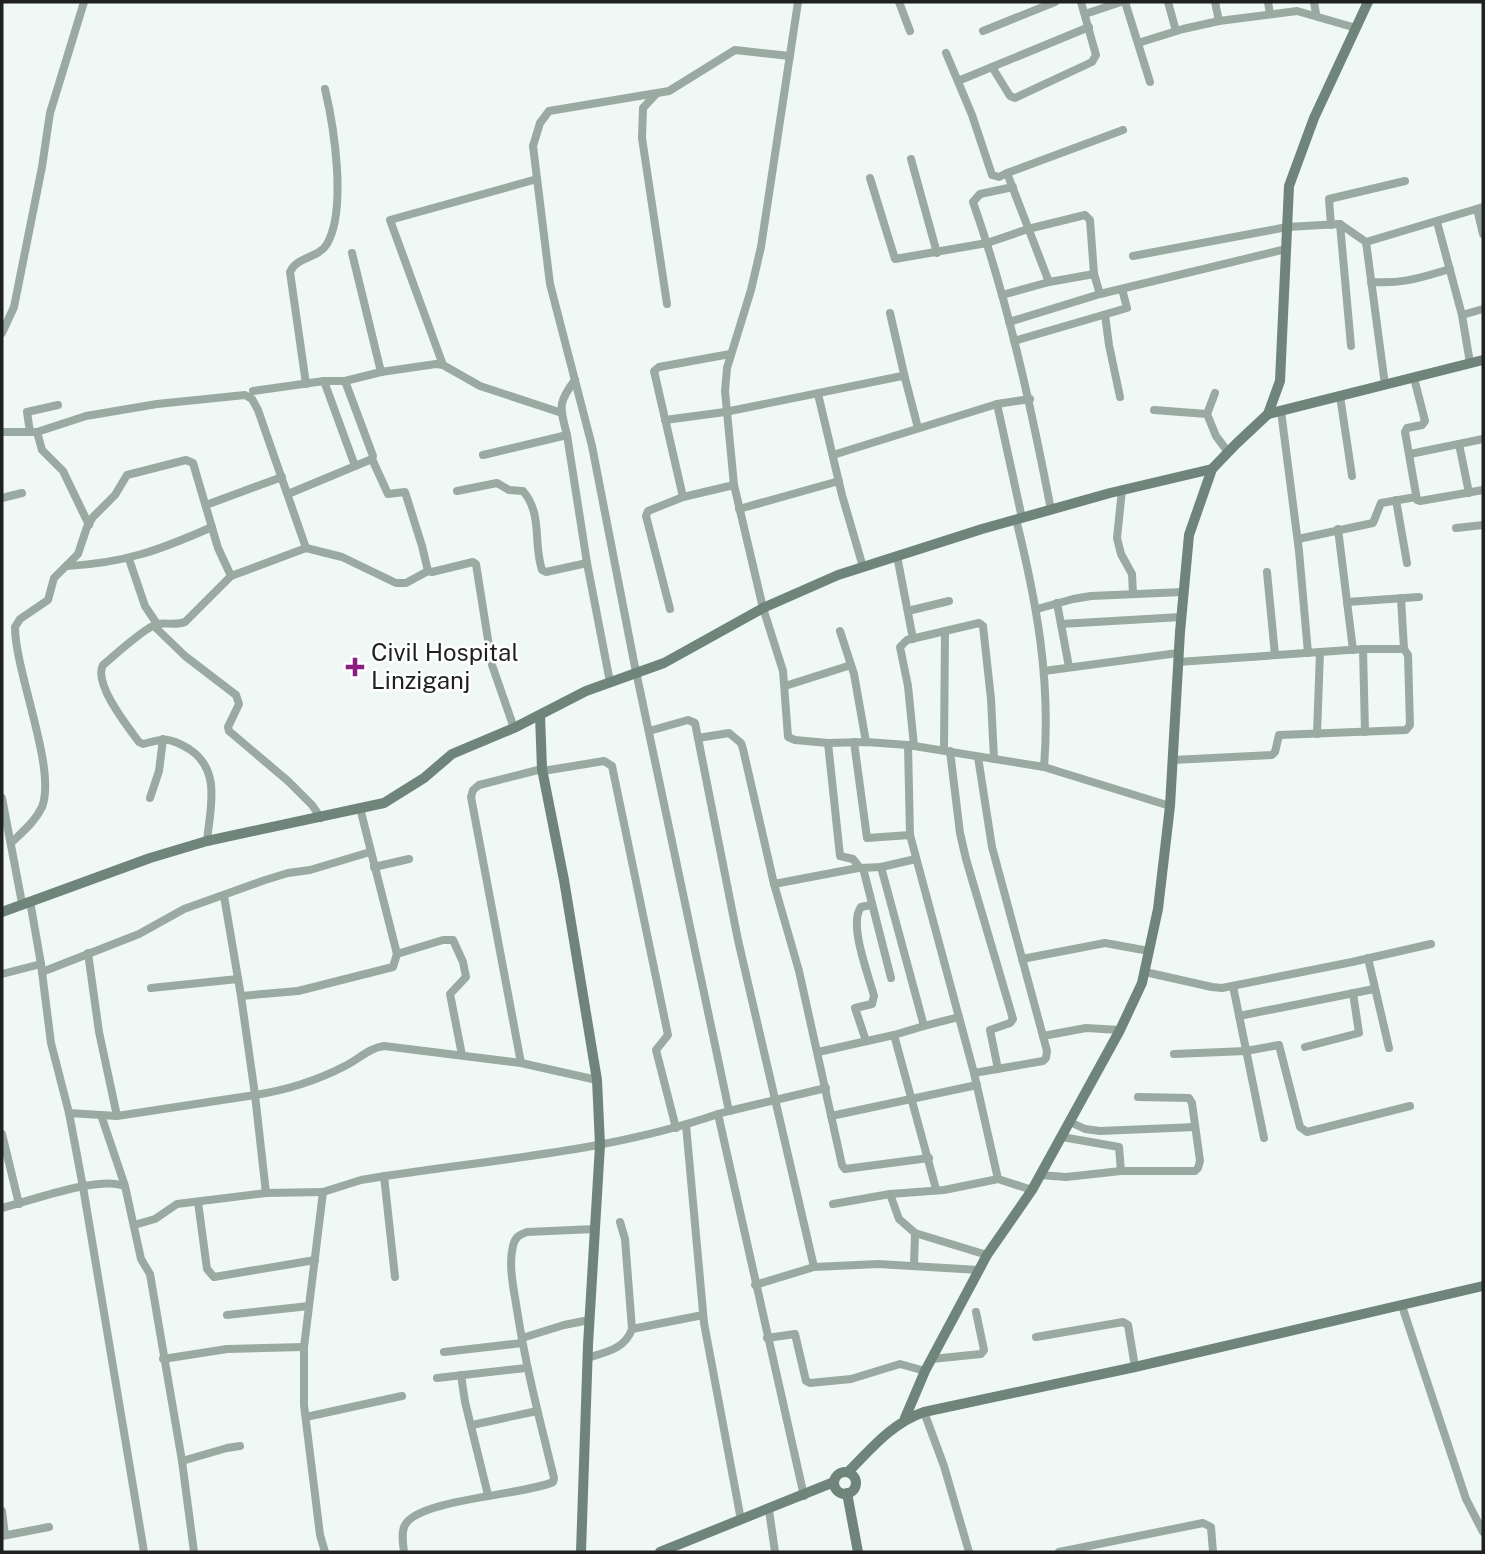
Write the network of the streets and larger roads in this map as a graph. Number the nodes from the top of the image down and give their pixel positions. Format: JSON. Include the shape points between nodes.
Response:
{"nodes":[{"id":1,"x":84,"y":2,"type":"edge"},
{"id":2,"x":798,"y":2,"type":"edge"},
{"id":3,"x":900,"y":2,"type":"edge"},
{"id":4,"x":1023,"y":2,"type":"edge"},
{"id":5,"x":1055,"y":2,"type":"edge"},
{"id":6,"x":1081,"y":2,"type":"edge"},
{"id":7,"x":1123,"y":2,"type":"edge"},
{"id":8,"x":1168,"y":2,"type":"edge"},
{"id":9,"x":1216,"y":2,"type":"edge"},
{"id":10,"x":1268,"y":2,"type":"edge"},
{"id":11,"x":1314,"y":2,"type":"edge"},
{"id":12,"x":1368,"y":2,"type":"edge"},
{"id":13,"x":1027,"y":13,"type":"junction"},
{"id":14,"x":1085,"y":14,"type":"junction"},
{"id":15,"x":1270,"y":14,"type":"junction"},
{"id":16,"x":1316,"y":15,"type":"junction"},
{"id":17,"x":1219,"y":21,"type":"junction"},
{"id":18,"x":1089,"y":27,"type":"junction"},
{"id":19,"x":1356,"y":28,"type":"junction"},
{"id":20,"x":983,"y":31,"type":"dead end"},
{"id":21,"x":910,"y":32,"type":"dead end"},
{"id":22,"x":1176,"y":32,"type":"junction"},
{"id":23,"x":1138,"y":43,"type":"junction"},
{"id":24,"x":946,"y":53,"type":"dead end"},
{"id":25,"x":790,"y":55,"type":"junction"},
{"id":26,"x":992,"y":67,"type":"junction"},
{"id":27,"x":958,"y":81,"type":"junction"},
{"id":28,"x":1150,"y":82,"type":"dead end"},
{"id":29,"x":325,"y":89,"type":"dead end"},
{"id":30,"x":656,"y":94,"type":"junction"},
{"id":31,"x":1123,"y":130,"type":"dead end"},
{"id":32,"x":911,"y":159,"type":"dead end"},
{"id":33,"x":1007,"y":173,"type":"junction"},
{"id":34,"x":870,"y":178,"type":"dead end"},
{"id":35,"x":537,"y":179,"type":"junction"},
{"id":36,"x":1405,"y":181,"type":"dead end"},
{"id":37,"x":1013,"y":187,"type":"junction"},
{"id":38,"x":1480,"y":208,"type":"edge"},
{"id":39,"x":1437,"y":222,"type":"junction"},
{"id":40,"x":1336,"y":224,"type":"junction"},
{"id":41,"x":1287,"y":227,"type":"junction"},
{"id":42,"x":1028,"y":229,"type":"junction"},
{"id":43,"x":1483,"y":234,"type":"edge"},
{"id":44,"x":1366,"y":242,"type":"junction"},
{"id":45,"x":987,"y":243,"type":"junction"},
{"id":46,"x":1286,"y":249,"type":"junction"},
{"id":47,"x":352,"y":253,"type":"dead end"},
{"id":48,"x":937,"y":253,"type":"junction"},
{"id":49,"x":1133,"y":256,"type":"dead end"},
{"id":50,"x":1450,"y":269,"type":"junction"},
{"id":51,"x":1094,"y":274,"type":"junction"},
{"id":52,"x":1049,"y":282,"type":"junction"},
{"id":53,"x":1371,"y":282,"type":"junction"},
{"id":54,"x":1122,"y":289,"type":"junction"},
{"id":55,"x":1100,"y":294,"type":"junction"},
{"id":56,"x":1002,"y":295,"type":"junction"},
{"id":57,"x":667,"y":304,"type":"dead end"},
{"id":58,"x":1483,"y":309,"type":"edge"},
{"id":59,"x":890,"y":313,"type":"dead end"},
{"id":60,"x":1105,"y":315,"type":"junction"},
{"id":61,"x":1462,"y":315,"type":"junction"},
{"id":62,"x":1009,"y":322,"type":"junction"},
{"id":63,"x":2,"y":333,"type":"edge"},
{"id":64,"x":1014,"y":341,"type":"junction"},
{"id":65,"x":1351,"y":346,"type":"dead end"},
{"id":66,"x":730,"y":354,"type":"junction"},
{"id":67,"x":1483,"y":360,"type":"edge"},
{"id":68,"x":1470,"y":363,"type":"junction"},
{"id":69,"x":443,"y":365,"type":"junction"},
{"id":70,"x":381,"y":372,"type":"junction"},
{"id":71,"x":1414,"y":377,"type":"junction"},
{"id":72,"x":905,"y":378,"type":"junction"},
{"id":73,"x":345,"y":380,"type":"junction"},
{"id":74,"x":575,"y":380,"type":"junction"},
{"id":75,"x":324,"y":381,"type":"junction"},
{"id":76,"x":306,"y":384,"type":"junction"},
{"id":77,"x":1385,"y":385,"type":"junction"},
{"id":78,"x":253,"y":391,"type":"dead end"},
{"id":79,"x":1215,"y":393,"type":"dead end"},
{"id":80,"x":818,"y":394,"type":"junction"},
{"id":81,"x":1340,"y":396,"type":"junction"},
{"id":82,"x":1120,"y":397,"type":"dead end"},
{"id":83,"x":1030,"y":399,"type":"junction"},
{"id":84,"x":997,"y":404,"type":"junction"},
{"id":85,"x":58,"y":405,"type":"dead end"},
{"id":86,"x":1154,"y":410,"type":"dead end"},
{"id":87,"x":1281,"y":411,"type":"junction"},
{"id":88,"x":725,"y":412,"type":"junction"},
{"id":89,"x":562,"y":413,"type":"junction"},
{"id":90,"x":1208,"y":414,"type":"junction"},
{"id":91,"x":1268,"y":414,"type":"junction"},
{"id":92,"x":665,"y":420,"type":"junction"},
{"id":93,"x":918,"y":428,"type":"junction"},
{"id":94,"x":2,"y":432,"type":"edge"},
{"id":95,"x":33,"y":432,"type":"junction"},
{"id":96,"x":567,"y":435,"type":"junction"},
{"id":97,"x":1483,"y":439,"type":"edge"},
{"id":98,"x":1459,"y":444,"type":"junction"},
{"id":99,"x":1228,"y":452,"type":"junction"},
{"id":100,"x":1410,"y":454,"type":"junction"},
{"id":101,"x":483,"y":455,"type":"dead end"},
{"id":102,"x":833,"y":455,"type":"junction"},
{"id":103,"x":372,"y":459,"type":"junction"},
{"id":104,"x":355,"y":466,"type":"junction"},
{"id":105,"x":1212,"y":469,"type":"junction"},
{"id":106,"x":1352,"y":476,"type":"dead end"},
{"id":107,"x":282,"y":477,"type":"junction"},
{"id":108,"x":839,"y":481,"type":"junction"},
{"id":109,"x":734,"y":485,"type":"junction"},
{"id":110,"x":1122,"y":490,"type":"junction"},
{"id":111,"x":1483,"y":490,"type":"edge"},
{"id":112,"x":457,"y":491,"type":"dead end"},
{"id":113,"x":22,"y":493,"type":"dead end"},
{"id":114,"x":1469,"y":493,"type":"junction"},
{"id":115,"x":288,"y":494,"type":"junction"},
{"id":116,"x":683,"y":497,"type":"junction"},
{"id":117,"x":1416,"y":497,"type":"junction"},
{"id":118,"x":2,"y":498,"type":"edge"},
{"id":119,"x":1396,"y":500,"type":"junction"},
{"id":120,"x":206,"y":505,"type":"junction"},
{"id":121,"x":739,"y":509,"type":"junction"},
{"id":122,"x":1051,"y":510,"type":"junction"},
{"id":123,"x":1019,"y":519,"type":"junction"},
{"id":124,"x":89,"y":524,"type":"junction"},
{"id":125,"x":1483,"y":525,"type":"edge"},
{"id":126,"x":212,"y":527,"type":"junction"},
{"id":127,"x":1456,"y":528,"type":"dead end"},
{"id":128,"x":1338,"y":529,"type":"junction"},
{"id":129,"x":1298,"y":539,"type":"junction"},
{"id":130,"x":306,"y":548,"type":"junction"},
{"id":131,"x":897,"y":556,"type":"junction"},
{"id":132,"x":129,"y":559,"type":"junction"},
{"id":133,"x":587,"y":563,"type":"junction"},
{"id":134,"x":1407,"y":563,"type":"dead end"},
{"id":135,"x":67,"y":566,"type":"junction"},
{"id":136,"x":863,"y":567,"type":"junction"},
{"id":137,"x":428,"y":571,"type":"junction"},
{"id":138,"x":1268,"y":572,"type":"dead end"},
{"id":139,"x":231,"y":576,"type":"junction"},
{"id":140,"x":1184,"y":592,"type":"junction"},
{"id":141,"x":1133,"y":594,"type":"junction"},
{"id":142,"x":1419,"y":597,"type":"dead end"},
{"id":143,"x":1401,"y":598,"type":"junction"},
{"id":144,"x":949,"y":601,"type":"dead end"},
{"id":145,"x":1057,"y":603,"type":"junction"},
{"id":146,"x":1348,"y":603,"type":"junction"},
{"id":147,"x":763,"y":608,"type":"junction"},
{"id":148,"x":670,"y":609,"type":"dead end"},
{"id":149,"x":1037,"y":610,"type":"junction"},
{"id":150,"x":908,"y":611,"type":"junction"},
{"id":151,"x":1181,"y":617,"type":"junction"},
{"id":152,"x":1061,"y":624,"type":"junction"},
{"id":153,"x":156,"y":625,"type":"junction"},
{"id":154,"x":840,"y":631,"type":"dead end"},
{"id":155,"x":945,"y":631,"type":"junction"},
{"id":156,"x":913,"y":639,"type":"junction"},
{"id":157,"x":1363,"y":649,"type":"junction"},
{"id":158,"x":1404,"y":649,"type":"junction"},
{"id":159,"x":1353,"y":650,"type":"junction"},
{"id":160,"x":1320,"y":652,"type":"junction"},
{"id":161,"x":1308,"y":653,"type":"junction"},
{"id":162,"x":1275,"y":655,"type":"junction"},
{"id":163,"x":1178,"y":657,"type":"junction"},
{"id":164,"x":851,"y":665,"type":"junction"},
{"id":165,"x":1069,"y":667,"type":"junction"},
{"id":166,"x":1044,"y":671,"type":"junction"},
{"id":167,"x":636,"y":673,"type":"junction"},
{"id":168,"x":610,"y":682,"type":"junction"},
{"id":169,"x":785,"y":686,"type":"junction"},
{"id":170,"x":540,"y":715,"type":"junction"},
{"id":171,"x":514,"y":728,"type":"junction"},
{"id":172,"x":649,"y":731,"type":"junction"},
{"id":173,"x":1365,"y":732,"type":"junction"},
{"id":174,"x":1317,"y":734,"type":"junction"},
{"id":175,"x":698,"y":738,"type":"junction"},
{"id":176,"x":163,"y":739,"type":"junction"},
{"id":177,"x":854,"y":742,"type":"junction"},
{"id":178,"x":866,"y":742,"type":"junction"},
{"id":179,"x":828,"y":743,"type":"junction"},
{"id":180,"x":911,"y":746,"type":"junction"},
{"id":181,"x":947,"y":751,"type":"junction"},
{"id":182,"x":978,"y":757,"type":"junction"},
{"id":183,"x":994,"y":759,"type":"junction"},
{"id":184,"x":1173,"y":760,"type":"junction"},
{"id":185,"x":1045,"y":767,"type":"junction"},
{"id":186,"x":542,"y":770,"type":"junction"},
{"id":187,"x":150,"y":797,"type":"dead end"},
{"id":188,"x":2,"y":798,"type":"edge"},
{"id":189,"x":1170,"y":806,"type":"junction"},
{"id":190,"x":360,"y":808,"type":"junction"},
{"id":191,"x":321,"y":818,"type":"junction"},
{"id":192,"x":910,"y":835,"type":"junction"},
{"id":193,"x":207,"y":841,"type":"junction"},
{"id":194,"x":11,"y":843,"type":"junction"},
{"id":195,"x":370,"y":852,"type":"junction"},
{"id":196,"x":409,"y":859,"type":"dead end"},
{"id":197,"x":916,"y":859,"type":"junction"},
{"id":198,"x":374,"y":867,"type":"junction"},
{"id":199,"x":881,"y":867,"type":"junction"},
{"id":200,"x":860,"y":868,"type":"junction"},
{"id":201,"x":774,"y":884,"type":"junction"},
{"id":202,"x":224,"y":896,"type":"junction"},
{"id":203,"x":26,"y":902,"type":"junction"},
{"id":204,"x":871,"y":905,"type":"junction"},
{"id":205,"x":2,"y":912,"type":"edge"},
{"id":206,"x":1431,"y":944,"type":"dead end"},
{"id":207,"x":1149,"y":951,"type":"junction"},
{"id":208,"x":88,"y":953,"type":"junction"},
{"id":209,"x":397,"y":954,"type":"junction"},
{"id":210,"x":1368,"y":958,"type":"junction"},
{"id":211,"x":1022,"y":959,"type":"junction"},
{"id":212,"x":42,"y":968,"type":"junction"},
{"id":213,"x":1144,"y":972,"type":"junction"},
{"id":214,"x":2,"y":974,"type":"edge"},
{"id":215,"x":891,"y":978,"type":"dead end"},
{"id":216,"x":238,"y":979,"type":"junction"},
{"id":217,"x":1233,"y":986,"type":"junction"},
{"id":218,"x":151,"y":988,"type":"dead end"},
{"id":219,"x":1374,"y":989,"type":"junction"},
{"id":220,"x":1353,"y":993,"type":"junction"},
{"id":221,"x":241,"y":996,"type":"junction"},
{"id":222,"x":1239,"y":1016,"type":"junction"},
{"id":223,"x":959,"y":1017,"type":"junction"},
{"id":224,"x":924,"y":1026,"type":"junction"},
{"id":225,"x":1120,"y":1030,"type":"junction"},
{"id":226,"x":894,"y":1035,"type":"junction"},
{"id":227,"x":1043,"y":1036,"type":"junction"},
{"id":228,"x":866,"y":1041,"type":"junction"},
{"id":229,"x":1305,"y":1047,"type":"dead end"},
{"id":230,"x":1389,"y":1048,"type":"dead end"},
{"id":231,"x":1246,"y":1051,"type":"junction"},
{"id":232,"x":818,"y":1052,"type":"junction"},
{"id":233,"x":1174,"y":1054,"type":"dead end"},
{"id":234,"x":462,"y":1055,"type":"junction"},
{"id":235,"x":521,"y":1063,"type":"junction"},
{"id":236,"x":998,"y":1069,"type":"junction"},
{"id":237,"x":974,"y":1073,"type":"junction"},
{"id":238,"x":597,"y":1080,"type":"junction"},
{"id":239,"x":977,"y":1085,"type":"junction"},
{"id":240,"x":826,"y":1088,"type":"junction"},
{"id":241,"x":255,"y":1096,"type":"junction"},
{"id":242,"x":1138,"y":1097,"type":"dead end"},
{"id":243,"x":912,"y":1098,"type":"junction"},
{"id":244,"x":775,"y":1100,"type":"junction"},
{"id":245,"x":1410,"y":1105,"type":"dead end"},
{"id":246,"x":729,"y":1111,"type":"junction"},
{"id":247,"x":69,"y":1112,"type":"junction"},
{"id":248,"x":718,"y":1114,"type":"junction"},
{"id":249,"x":100,"y":1115,"type":"junction"},
{"id":250,"x":117,"y":1116,"type":"junction"},
{"id":251,"x":831,"y":1116,"type":"junction"},
{"id":252,"x":1070,"y":1122,"type":"junction"},
{"id":253,"x":686,"y":1125,"type":"junction"},
{"id":254,"x":1195,"y":1127,"type":"junction"},
{"id":255,"x":676,"y":1128,"type":"junction"},
{"id":256,"x":2,"y":1134,"type":"edge"},
{"id":257,"x":1062,"y":1137,"type":"junction"},
{"id":258,"x":1264,"y":1138,"type":"dead end"},
{"id":259,"x":600,"y":1145,"type":"junction"},
{"id":260,"x":929,"y":1158,"type":"junction"},
{"id":261,"x":1121,"y":1171,"type":"junction"},
{"id":262,"x":1040,"y":1175,"type":"junction"},
{"id":263,"x":384,"y":1176,"type":"junction"},
{"id":264,"x":998,"y":1179,"type":"junction"},
{"id":265,"x":121,"y":1185,"type":"dead end"},
{"id":266,"x":83,"y":1187,"type":"junction"},
{"id":267,"x":936,"y":1189,"type":"junction"},
{"id":268,"x":1032,"y":1190,"type":"junction"},
{"id":269,"x":323,"y":1192,"type":"junction"},
{"id":270,"x":266,"y":1194,"type":"junction"},
{"id":271,"x":890,"y":1194,"type":"junction"},
{"id":272,"x":198,"y":1202,"type":"junction"},
{"id":273,"x":19,"y":1204,"type":"junction"},
{"id":274,"x":833,"y":1204,"type":"dead end"},
{"id":275,"x":2,"y":1208,"type":"edge"},
{"id":276,"x":621,"y":1223,"type":"dead end"},
{"id":277,"x":134,"y":1225,"type":"junction"},
{"id":278,"x":595,"y":1229,"type":"junction"},
{"id":279,"x":915,"y":1233,"type":"junction"},
{"id":280,"x":987,"y":1255,"type":"junction"},
{"id":281,"x":315,"y":1260,"type":"junction"},
{"id":282,"x":914,"y":1265,"type":"junction"},
{"id":283,"x":814,"y":1267,"type":"junction"},
{"id":284,"x":979,"y":1270,"type":"junction"},
{"id":285,"x":395,"y":1277,"type":"dead end"},
{"id":286,"x":755,"y":1285,"type":"junction"},
{"id":287,"x":1483,"y":1286,"type":"edge"},
{"id":288,"x":309,"y":1306,"type":"junction"},
{"id":289,"x":1402,"y":1306,"type":"junction"},
{"id":290,"x":976,"y":1312,"type":"dead end"},
{"id":291,"x":227,"y":1315,"type":"dead end"},
{"id":292,"x":703,"y":1315,"type":"junction"},
{"id":293,"x":589,"y":1320,"type":"junction"},
{"id":294,"x":632,"y":1329,"type":"junction"},
{"id":295,"x":1036,"y":1337,"type":"dead end"},
{"id":296,"x":767,"y":1338,"type":"junction"},
{"id":297,"x":522,"y":1340,"type":"junction"},
{"id":298,"x":304,"y":1347,"type":"junction"},
{"id":299,"x":444,"y":1352,"type":"dead end"},
{"id":300,"x":587,"y":1358,"type":"junction"},
{"id":301,"x":163,"y":1359,"type":"junction"},
{"id":302,"x":932,"y":1359,"type":"junction"},
{"id":303,"x":1135,"y":1367,"type":"junction"},
{"id":304,"x":526,"y":1368,"type":"junction"},
{"id":305,"x":925,"y":1371,"type":"junction"},
{"id":306,"x":461,"y":1376,"type":"junction"},
{"id":307,"x":437,"y":1378,"type":"dead end"},
{"id":308,"x":402,"y":1396,"type":"dead end"},
{"id":309,"x":537,"y":1411,"type":"junction"},
{"id":310,"x":924,"y":1412,"type":"junction"},
{"id":311,"x":306,"y":1417,"type":"junction"},
{"id":312,"x":905,"y":1418,"type":"junction"},
{"id":313,"x":472,"y":1425,"type":"junction"},
{"id":314,"x":240,"y":1446,"type":"dead end"},
{"id":315,"x":182,"y":1461,"type":"junction"},
{"id":316,"x":848,"y":1472,"type":"junction"},
{"id":317,"x":834,"y":1482,"type":"junction"},
{"id":318,"x":847,"y":1493,"type":"junction"},
{"id":319,"x":488,"y":1495,"type":"junction"},
{"id":320,"x":804,"y":1496,"type":"junction"},
{"id":321,"x":769,"y":1510,"type":"junction"},
{"id":322,"x":2,"y":1511,"type":"edge"},
{"id":323,"x":741,"y":1520,"type":"junction"},
{"id":324,"x":49,"y":1527,"type":"dead end"},
{"id":325,"x":1483,"y":1532,"type":"edge"},
{"id":326,"x":3,"y":1535,"type":"edge"},
{"id":327,"x":1071,"y":1551,"type":"edge"},
{"id":328,"x":144,"y":1552,"type":"edge"},
{"id":329,"x":194,"y":1552,"type":"edge"},
{"id":330,"x":325,"y":1552,"type":"edge"},
{"id":331,"x":404,"y":1552,"type":"edge"},
{"id":332,"x":581,"y":1552,"type":"edge"},
{"id":333,"x":660,"y":1552,"type":"edge"},
{"id":334,"x":775,"y":1552,"type":"edge"},
{"id":335,"x":858,"y":1552,"type":"edge"},
{"id":336,"x":969,"y":1552,"type":"edge"},
{"id":337,"x":1059,"y":1552,"type":"edge"},
{"id":338,"x":1213,"y":1552,"type":"edge"}],
"edges":[{"from":1,"to":63,"type":"street","via":[[50,113],[14,307]]},
{"from":2,"to":25,"type":"street"},
{"from":3,"to":21,"type":"street"},
{"from":4,"to":13,"type":"street"},
{"from":5,"to":13,"type":"street"},
{"from":6,"to":14,"type":"street"},
{"from":7,"to":14,"type":"street"},
{"from":7,"to":23,"type":"street"},
{"from":8,"to":22,"type":"street"},
{"from":9,"to":17,"type":"street"},
{"from":10,"to":15,"type":"street"},
{"from":11,"to":16,"type":"street"},
{"from":12,"to":19,"type":"street"},
{"from":13,"to":20,"type":"street"},
{"from":14,"to":18,"type":"street"},
{"from":15,"to":16,"type":"street","via":[[1297,10]]},
{"from":15,"to":17,"type":"street"},
{"from":16,"to":19,"type":"street"},
{"from":17,"to":22,"type":"street"},
{"from":18,"to":26,"type":"street"},
{"from":18,"to":26,"type":"street","via":[[1096,55],[1092,62],[1015,98]]},
{"from":19,"to":41,"type":"street","via":[[1314,118],[1289,186]]},
{"from":22,"to":23,"type":"street"},
{"from":23,"to":28,"type":"street"},
{"from":24,"to":27,"type":"street"},
{"from":25,"to":30,"type":"street","via":[[735,50],[676,87]]},
{"from":25,"to":66,"type":"street","via":[[761,247]]},
{"from":26,"to":27,"type":"street"},
{"from":27,"to":33,"type":"street","via":[[992,175]]},
{"from":29,"to":76,"type":"street","via":[[338,171],[334,220],[326,246],[298,261],[290,272]]},
{"from":30,"to":35,"type":"street","via":[[550,111],[540,123],[533,146]]},
{"from":30,"to":57,"type":"street","via":[[643,108],[642,138]]},
{"from":31,"to":33,"type":"street"},
{"from":32,"to":48,"type":"street"},
{"from":33,"to":37,"type":"street"},
{"from":34,"to":48,"type":"street","via":[[895,259]]},
{"from":35,"to":69,"type":"street","via":[[390,220]]},
{"from":35,"to":74,"type":"street","via":[[550,284]]},
{"from":36,"to":40,"type":"street","via":[[1329,198]]},
{"from":37,"to":42,"type":"street"},
{"from":37,"to":45,"type":"street","via":[[980,194],[973,202]]},
{"from":38,"to":39,"type":"street"},
{"from":38,"to":43,"type":"street"},
{"from":39,"to":44,"type":"street"},
{"from":39,"to":50,"type":"street"},
{"from":40,"to":41,"type":"street"},
{"from":40,"to":44,"type":"street"},
{"from":40,"to":65,"type":"street"},
{"from":41,"to":46,"type":"street"},
{"from":41,"to":49,"type":"street"},
{"from":42,"to":45,"type":"street"},
{"from":42,"to":51,"type":"street","via":[[1087,216]]},
{"from":42,"to":52,"type":"street"},
{"from":44,"to":53,"type":"street"},
{"from":45,"to":48,"type":"street"},
{"from":45,"to":56,"type":"street"},
{"from":46,"to":54,"type":"street"},
{"from":46,"to":91,"type":"street","via":[[1280,380]]},
{"from":47,"to":70,"type":"street"},
{"from":50,"to":53,"type":"street","via":[[1394,284]]},
{"from":50,"to":61,"type":"street"},
{"from":51,"to":52,"type":"street"},
{"from":51,"to":55,"type":"street"},
{"from":52,"to":56,"type":"street"},
{"from":53,"to":77,"type":"street"},
{"from":54,"to":55,"type":"street"},
{"from":54,"to":60,"type":"street","via":[[1127,308]]},
{"from":55,"to":62,"type":"street"},
{"from":56,"to":62,"type":"street"},
{"from":58,"to":61,"type":"street"},
{"from":59,"to":72,"type":"street"},
{"from":60,"to":64,"type":"street"},
{"from":60,"to":82,"type":"street"},
{"from":61,"to":68,"type":"street"},
{"from":62,"to":64,"type":"street"},
{"from":64,"to":83,"type":"street"},
{"from":66,"to":88,"type":"street"},
{"from":66,"to":92,"type":"street","via":[[656,368]]},
{"from":67,"to":68,"type":"street"},
{"from":68,"to":71,"type":"street"},
{"from":69,"to":70,"type":"street"},
{"from":69,"to":89,"type":"street","via":[[480,386]]},
{"from":70,"to":73,"type":"street"},
{"from":71,"to":77,"type":"street"},
{"from":71,"to":100,"type":"street","via":[[1425,421],[1406,429]]},
{"from":72,"to":80,"type":"street"},
{"from":72,"to":93,"type":"street"},
{"from":73,"to":75,"type":"street"},
{"from":73,"to":103,"type":"street"},
{"from":74,"to":89,"type":"street","via":[[562,398]]},
{"from":74,"to":167,"type":"street"},
{"from":75,"to":76,"type":"street"},
{"from":75,"to":104,"type":"street"},
{"from":76,"to":78,"type":"street"},
{"from":77,"to":81,"type":"street"},
{"from":79,"to":90,"type":"street"},
{"from":80,"to":88,"type":"street"},
{"from":80,"to":102,"type":"street"},
{"from":81,"to":87,"type":"street"},
{"from":81,"to":106,"type":"street"},
{"from":83,"to":84,"type":"street"},
{"from":83,"to":122,"type":"street"},
{"from":84,"to":93,"type":"street"},
{"from":84,"to":123,"type":"street"},
{"from":85,"to":95,"type":"street","via":[[27,412]]},
{"from":86,"to":90,"type":"street"},
{"from":87,"to":91,"type":"street"},
{"from":87,"to":129,"type":"street"},
{"from":88,"to":92,"type":"street"},
{"from":88,"to":109,"type":"street"},
{"from":89,"to":96,"type":"street"},
{"from":90,"to":99,"type":"street"},
{"from":91,"to":99,"type":"street"},
{"from":92,"to":116,"type":"street"},
{"from":93,"to":102,"type":"street"},
{"from":94,"to":95,"type":"street"},
{"from":95,"to":107,"type":"street","via":[[86,416],[245,395],[258,410]]},
{"from":95,"to":124,"type":"street","via":[[42,450],[62,471]]},
{"from":96,"to":101,"type":"street"},
{"from":96,"to":133,"type":"street"},
{"from":97,"to":98,"type":"street"},
{"from":98,"to":100,"type":"street"},
{"from":98,"to":114,"type":"street"},
{"from":99,"to":105,"type":"street"},
{"from":100,"to":117,"type":"street"},
{"from":102,"to":108,"type":"street"},
{"from":103,"to":104,"type":"street"},
{"from":103,"to":137,"type":"street","via":[[390,496],[405,492]]},
{"from":104,"to":115,"type":"street"},
{"from":105,"to":110,"type":"street"},
{"from":105,"to":140,"type":"street","via":[[1189,536]]},
{"from":107,"to":115,"type":"street"},
{"from":107,"to":120,"type":"street"},
{"from":108,"to":121,"type":"street"},
{"from":108,"to":136,"type":"street"},
{"from":109,"to":116,"type":"street"},
{"from":109,"to":121,"type":"street"},
{"from":110,"to":122,"type":"street"},
{"from":110,"to":141,"type":"street","via":[[1117,538],[1132,574]]},
{"from":111,"to":114,"type":"street"},
{"from":112,"to":133,"type":"street","via":[[497,484],[523,491],[536,517],[542,570]]},
{"from":113,"to":118,"type":"street"},
{"from":114,"to":117,"type":"street","via":[[1420,501]]},
{"from":115,"to":130,"type":"street"},
{"from":116,"to":148,"type":"street","via":[[651,508],[646,516]]},
{"from":117,"to":119,"type":"street"},
{"from":119,"to":128,"type":"street","via":[[1379,505],[1373,523]]},
{"from":119,"to":134,"type":"street"},
{"from":120,"to":124,"type":"street","via":[[193,463],[186,460],[130,473]]},
{"from":120,"to":126,"type":"street"},
{"from":121,"to":147,"type":"street"},
{"from":122,"to":123,"type":"street"},
{"from":123,"to":131,"type":"street"},
{"from":123,"to":149,"type":"street"},
{"from":124,"to":135,"type":"street","via":[[78,554]]},
{"from":125,"to":127,"type":"street"},
{"from":126,"to":132,"type":"street"},
{"from":126,"to":139,"type":"street"},
{"from":128,"to":129,"type":"street"},
{"from":128,"to":146,"type":"street"},
{"from":129,"to":161,"type":"street"},
{"from":130,"to":137,"type":"street","via":[[342,557],[396,583]]},
{"from":130,"to":139,"type":"street"},
{"from":131,"to":136,"type":"street"},
{"from":131,"to":150,"type":"street"},
{"from":132,"to":135,"type":"street"},
{"from":132,"to":153,"type":"street"},
{"from":133,"to":168,"type":"street"},
{"from":135,"to":194,"type":"street","via":[[54,578],[48,600],[15,627],[46,792],[35,819]]},
{"from":136,"to":147,"type":"street"},
{"from":137,"to":171,"type":"street","via":[[476,564],[492,665]]},
{"from":138,"to":162,"type":"street"},
{"from":139,"to":153,"type":"street","via":[[185,622]]},
{"from":140,"to":141,"type":"street"},
{"from":140,"to":151,"type":"street"},
{"from":141,"to":145,"type":"street"},
{"from":142,"to":143,"type":"street"},
{"from":143,"to":146,"type":"street"},
{"from":143,"to":158,"type":"street"},
{"from":144,"to":150,"type":"street"},
{"from":145,"to":149,"type":"street"},
{"from":145,"to":152,"type":"street"},
{"from":146,"to":159,"type":"street"},
{"from":147,"to":167,"type":"street","via":[[664,663]]},
{"from":147,"to":169,"type":"street"},
{"from":149,"to":166,"type":"street"},
{"from":150,"to":156,"type":"street"},
{"from":151,"to":152,"type":"street"},
{"from":151,"to":163,"type":"street"},
{"from":152,"to":165,"type":"street"},
{"from":153,"to":176,"type":"street","via":[[103,665],[100,677],[139,742]]},
{"from":153,"to":191,"type":"street","via":[[185,656],[236,695],[239,704],[229,731],[288,781]]},
{"from":154,"to":164,"type":"street"},
{"from":155,"to":156,"type":"street"},
{"from":155,"to":181,"type":"street"},
{"from":155,"to":183,"type":"street","via":[[983,626]]},
{"from":156,"to":180,"type":"street","via":[[900,647],[908,686]]},
{"from":157,"to":158,"type":"street"},
{"from":157,"to":159,"type":"street"},
{"from":157,"to":173,"type":"street"},
{"from":158,"to":173,"type":"street","via":[[1408,655],[1410,724],[1408,728]]},
{"from":159,"to":160,"type":"street"},
{"from":160,"to":161,"type":"street"},
{"from":160,"to":174,"type":"street"},
{"from":161,"to":162,"type":"street"},
{"from":162,"to":163,"type":"street"},
{"from":163,"to":165,"type":"street"},
{"from":163,"to":184,"type":"street"},
{"from":164,"to":169,"type":"street"},
{"from":164,"to":178,"type":"street"},
{"from":165,"to":166,"type":"street"},
{"from":166,"to":185,"type":"street"},
{"from":167,"to":168,"type":"street"},
{"from":167,"to":172,"type":"street"},
{"from":168,"to":170,"type":"street"},
{"from":169,"to":179,"type":"street","via":[[788,737]]},
{"from":170,"to":171,"type":"street"},
{"from":170,"to":186,"type":"street"},
{"from":171,"to":190,"type":"street","via":[[452,754],[384,803]]},
{"from":172,"to":175,"type":"street","via":[[691,720]]},
{"from":172,"to":246,"type":"street"},
{"from":173,"to":174,"type":"street"},
{"from":174,"to":184,"type":"street","via":[[1279,735],[1272,755]]},
{"from":175,"to":201,"type":"street","via":[[726,733],[741,743]]},
{"from":175,"to":244,"type":"street"},
{"from":176,"to":187,"type":"street"},
{"from":176,"to":193,"type":"street","via":[[173,739],[195,753],[208,768],[212,789]]},
{"from":177,"to":178,"type":"street"},
{"from":177,"to":179,"type":"street"},
{"from":177,"to":192,"type":"street","via":[[867,838]]},
{"from":178,"to":180,"type":"street"},
{"from":179,"to":200,"type":"street","via":[[839,853]]},
{"from":180,"to":181,"type":"street"},
{"from":180,"to":192,"type":"street"},
{"from":181,"to":182,"type":"street"},
{"from":181,"to":236,"type":"street","via":[[966,859],[1013,1019],[990,1030]]},
{"from":182,"to":183,"type":"street"},
{"from":182,"to":211,"type":"street","via":[[992,847]]},
{"from":183,"to":185,"type":"street"},
{"from":184,"to":189,"type":"street"},
{"from":185,"to":189,"type":"street"},
{"from":186,"to":235,"type":"street","via":[[479,785],[471,797]]},
{"from":186,"to":238,"type":"street"},
{"from":186,"to":255,"type":"street","via":[[604,761],[612,766],[668,1035],[656,1050]]},
{"from":188,"to":194,"type":"street"},
{"from":189,"to":207,"type":"street"},
{"from":190,"to":191,"type":"street"},
{"from":190,"to":195,"type":"street"},
{"from":191,"to":193,"type":"street"},
{"from":192,"to":197,"type":"street"},
{"from":193,"to":203,"type":"street"},
{"from":194,"to":203,"type":"street"},
{"from":195,"to":198,"type":"street"},
{"from":195,"to":202,"type":"street","via":[[288,873]]},
{"from":196,"to":198,"type":"street"},
{"from":197,"to":199,"type":"street"},
{"from":197,"to":223,"type":"street"},
{"from":198,"to":209,"type":"street"},
{"from":199,"to":200,"type":"street"},
{"from":199,"to":224,"type":"street"},
{"from":200,"to":201,"type":"street"},
{"from":200,"to":204,"type":"street"},
{"from":201,"to":232,"type":"street"},
{"from":202,"to":208,"type":"street"},
{"from":202,"to":216,"type":"street"},
{"from":203,"to":205,"type":"street"},
{"from":203,"to":212,"type":"street"},
{"from":204,"to":215,"type":"street"},
{"from":204,"to":228,"type":"street","via":[[861,907],[857,914],[874,996],[872,1004],[855,1008]]},
{"from":206,"to":210,"type":"street"},
{"from":207,"to":211,"type":"street","via":[[1105,943]]},
{"from":207,"to":213,"type":"street"},
{"from":208,"to":212,"type":"street"},
{"from":208,"to":250,"type":"street"},
{"from":209,"to":221,"type":"street","via":[[390,968],[298,991]]},
{"from":209,"to":234,"type":"street","via":[[453,940],[466,977],[450,994]]},
{"from":210,"to":217,"type":"street"},
{"from":210,"to":219,"type":"street"},
{"from":211,"to":227,"type":"street"},
{"from":212,"to":214,"type":"street"},
{"from":212,"to":247,"type":"street","via":[[51,1043]]},
{"from":213,"to":217,"type":"street","via":[[1212,988]]},
{"from":213,"to":225,"type":"street"},
{"from":216,"to":218,"type":"street"},
{"from":216,"to":221,"type":"street"},
{"from":217,"to":222,"type":"street"},
{"from":219,"to":220,"type":"street"},
{"from":219,"to":230,"type":"street"},
{"from":220,"to":222,"type":"street"},
{"from":220,"to":229,"type":"street","via":[[1359,1033]]},
{"from":221,"to":241,"type":"street"},
{"from":222,"to":231,"type":"street"},
{"from":223,"to":224,"type":"street"},
{"from":223,"to":237,"type":"street"},
{"from":224,"to":226,"type":"street"},
{"from":225,"to":227,"type":"street","via":[[1086,1028]]},
{"from":225,"to":252,"type":"street"},
{"from":226,"to":228,"type":"street"},
{"from":226,"to":243,"type":"street"},
{"from":227,"to":236,"type":"street","via":[[1047,1051],[1043,1061]]},
{"from":228,"to":232,"type":"street"},
{"from":231,"to":233,"type":"street"},
{"from":231,"to":245,"type":"street","via":[[1280,1045],[1300,1127],[1307,1132]]},
{"from":231,"to":258,"type":"street"},
{"from":232,"to":240,"type":"street"},
{"from":234,"to":235,"type":"street"},
{"from":234,"to":241,"type":"street","via":[[378,1047],[294,1088]]},
{"from":235,"to":238,"type":"street"},
{"from":236,"to":237,"type":"street"},
{"from":237,"to":239,"type":"street"},
{"from":238,"to":259,"type":"street"},
{"from":239,"to":243,"type":"street"},
{"from":239,"to":264,"type":"street"},
{"from":240,"to":244,"type":"street"},
{"from":240,"to":251,"type":"street"},
{"from":241,"to":250,"type":"street"},
{"from":241,"to":270,"type":"street"},
{"from":242,"to":254,"type":"street","via":[[1189,1098]]},
{"from":243,"to":251,"type":"street"},
{"from":243,"to":260,"type":"street"},
{"from":244,"to":246,"type":"street"},
{"from":244,"to":283,"type":"street"},
{"from":246,"to":248,"type":"street"},
{"from":247,"to":249,"type":"street"},
{"from":247,"to":266,"type":"street"},
{"from":248,"to":253,"type":"street"},
{"from":248,"to":286,"type":"street"},
{"from":249,"to":250,"type":"street"},
{"from":249,"to":277,"type":"street"},
{"from":251,"to":260,"type":"street","via":[[845,1169]]},
{"from":252,"to":254,"type":"street","via":[[1100,1131]]},
{"from":252,"to":257,"type":"street"},
{"from":253,"to":255,"type":"street"},
{"from":253,"to":292,"type":"street"},
{"from":254,"to":261,"type":"street","via":[[1200,1161],[1195,1171]]},
{"from":255,"to":259,"type":"street"},
{"from":256,"to":273,"type":"street"},
{"from":257,"to":261,"type":"street","via":[[1119,1147]]},
{"from":257,"to":262,"type":"street"},
{"from":259,"to":263,"type":"street"},
{"from":259,"to":278,"type":"street"},
{"from":260,"to":267,"type":"street"},
{"from":261,"to":262,"type":"street"},
{"from":262,"to":268,"type":"street"},
{"from":263,"to":269,"type":"street"},
{"from":263,"to":285,"type":"street"},
{"from":264,"to":267,"type":"street"},
{"from":264,"to":268,"type":"street"},
{"from":265,"to":266,"type":"street"},
{"from":266,"to":273,"type":"street"},
{"from":266,"to":328,"type":"street"},
{"from":267,"to":271,"type":"street"},
{"from":268,"to":280,"type":"street"},
{"from":269,"to":270,"type":"street"},
{"from":269,"to":281,"type":"street"},
{"from":270,"to":272,"type":"street"},
{"from":271,"to":274,"type":"street"},
{"from":271,"to":279,"type":"street","via":[[899,1219]]},
{"from":272,"to":277,"type":"street","via":[[177,1204],[155,1219]]},
{"from":272,"to":281,"type":"street","via":[[207,1269],[214,1277]]},
{"from":273,"to":275,"type":"street"},
{"from":276,"to":294,"type":"street"},
{"from":277,"to":301,"type":"street","via":[[141,1259],[150,1274]]},
{"from":278,"to":293,"type":"street"},
{"from":278,"to":297,"type":"street","via":[[517,1236],[511,1258]]},
{"from":279,"to":280,"type":"street"},
{"from":279,"to":282,"type":"street"},
{"from":280,"to":284,"type":"street"},
{"from":281,"to":288,"type":"street"},
{"from":282,"to":283,"type":"street"},
{"from":282,"to":284,"type":"street"},
{"from":283,"to":286,"type":"street"},
{"from":284,"to":302,"type":"street"},
{"from":286,"to":296,"type":"street"},
{"from":287,"to":289,"type":"street"},
{"from":288,"to":291,"type":"street"},
{"from":288,"to":298,"type":"street"},
{"from":289,"to":303,"type":"street"},
{"from":289,"to":325,"type":"street","via":[[1466,1499]]},
{"from":290,"to":302,"type":"street","via":[[981,1354]]},
{"from":292,"to":294,"type":"street"},
{"from":292,"to":323,"type":"street"},
{"from":293,"to":297,"type":"street"},
{"from":293,"to":300,"type":"street"},
{"from":294,"to":300,"type":"street","via":[[621,1346]]},
{"from":295,"to":303,"type":"street","via":[[1123,1322],[1128,1325]]},
{"from":296,"to":305,"type":"street","via":[[795,1334],[803,1374],[810,1383],[851,1379],[900,1364]]},
{"from":296,"to":320,"type":"street"},
{"from":297,"to":299,"type":"street"},
{"from":297,"to":304,"type":"street"},
{"from":298,"to":301,"type":"street","via":[[227,1349]]},
{"from":298,"to":311,"type":"street"},
{"from":300,"to":332,"type":"street"},
{"from":301,"to":315,"type":"street"},
{"from":302,"to":305,"type":"street"},
{"from":303,"to":310,"type":"street"},
{"from":304,"to":306,"type":"street"},
{"from":304,"to":309,"type":"street"},
{"from":305,"to":312,"type":"street"},
{"from":306,"to":307,"type":"street"},
{"from":306,"to":313,"type":"street"},
{"from":308,"to":311,"type":"street"},
{"from":309,"to":313,"type":"street"},
{"from":309,"to":319,"type":"street","via":[[552,1482]]},
{"from":310,"to":312,"type":"street"},
{"from":310,"to":336,"type":"street"},
{"from":311,"to":330,"type":"street"},
{"from":312,"to":316,"type":"street"},
{"from":313,"to":319,"type":"street"},
{"from":314,"to":315,"type":"street"},
{"from":315,"to":329,"type":"street"},
{"from":316,"to":317,"type":"street","via":[[840,1473]]},
{"from":316,"to":318,"type":"street","via":[[855,1483]]},
{"from":317,"to":318,"type":"street","via":[[838,1491]]},
{"from":317,"to":320,"type":"street"},
{"from":318,"to":335,"type":"street"},
{"from":319,"to":331,"type":"street","via":[[408,1520],[403,1530]]},
{"from":320,"to":321,"type":"street"},
{"from":321,"to":323,"type":"street"},
{"from":321,"to":334,"type":"street"},
{"from":322,"to":326,"type":"street"},
{"from":323,"to":333,"type":"street"},
{"from":324,"to":326,"type":"street"},
{"from":327,"to":337,"type":"street"},
{"from":327,"to":338,"type":"street","via":[[1203,1523],[1213,1531]]}]}
